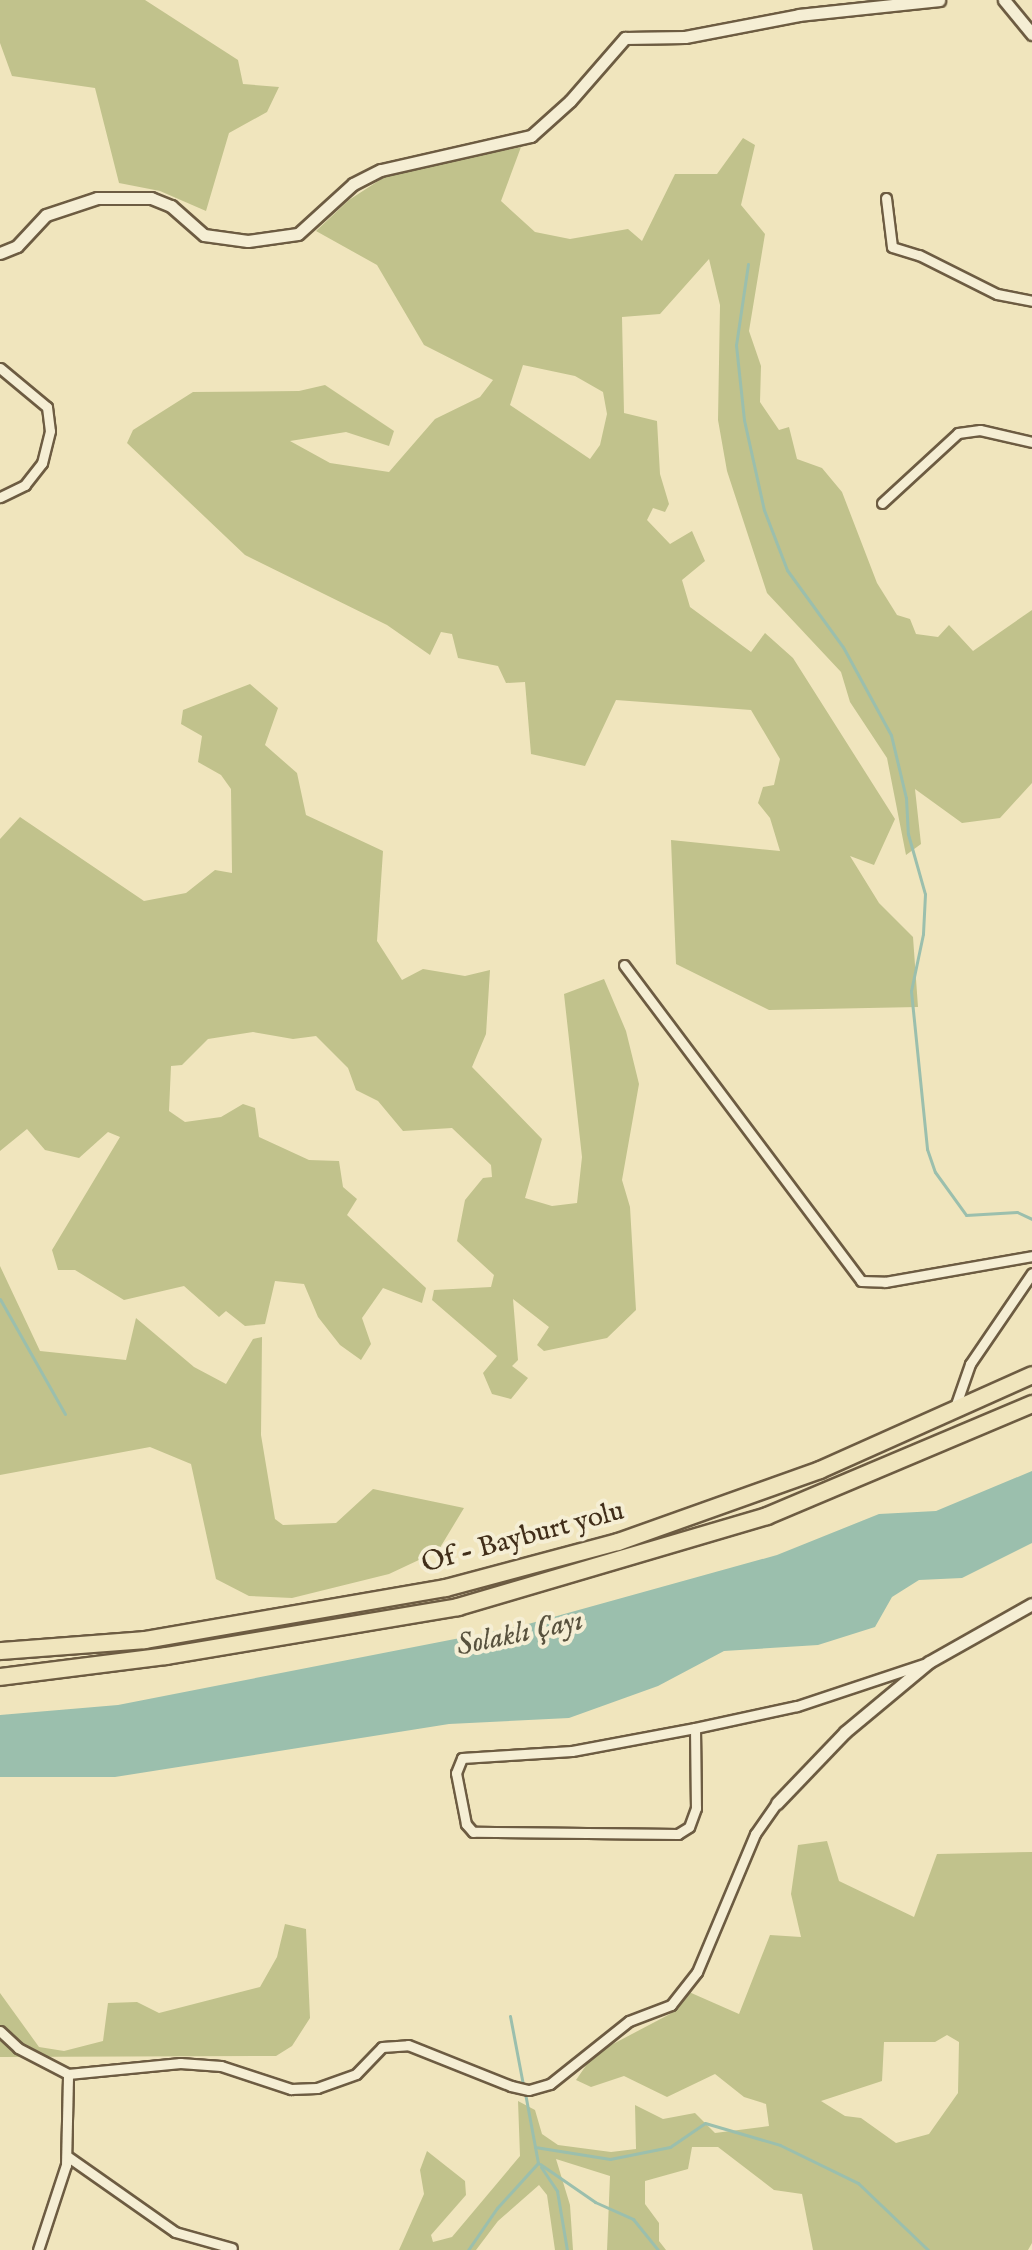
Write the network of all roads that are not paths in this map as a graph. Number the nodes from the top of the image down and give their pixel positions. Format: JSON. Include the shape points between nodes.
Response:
{"nodes":[{"id":1,"x":939,"y":0,"type":"edge"},
{"id":2,"x":1004,"y":0,"type":"edge"},
{"id":3,"x":1032,"y":34,"type":"edge"},
{"id":4,"x":886,"y":198,"type":"dead end"},
{"id":5,"x":0,"y":253,"type":"edge"},
{"id":6,"x":1032,"y":301,"type":"edge"},
{"id":7,"x":0,"y":368,"type":"edge"},
{"id":8,"x":1032,"y":442,"type":"edge"},
{"id":9,"x":0,"y":497,"type":"edge"},
{"id":10,"x":882,"y":503,"type":"dead end"},
{"id":11,"x":624,"y":965,"type":"dead end"},
{"id":12,"x":1032,"y":1256,"type":"edge"},
{"id":13,"x":1032,"y":1273,"type":"edge"},
{"id":14,"x":1032,"y":1375,"type":"edge"},
{"id":15,"x":1032,"y":1404,"type":"edge"},
{"id":16,"x":954,"y":1410,"type":"junction"},
{"id":17,"x":1032,"y":1604,"type":"edge"},
{"id":18,"x":0,"y":1651,"type":"edge"},
{"id":19,"x":929,"y":1662,"type":"junction"},
{"id":20,"x":0,"y":1677,"type":"edge"},
{"id":21,"x":695,"y":1728,"type":"junction"},
{"id":22,"x":777,"y":1803,"type":"joint"},
{"id":23,"x":0,"y":2031,"type":"edge"},
{"id":24,"x":68,"y":2074,"type":"junction"},
{"id":25,"x":67,"y":2156,"type":"junction"},
{"id":26,"x":232,"y":2248,"type":"edge"},
{"id":27,"x":38,"y":2250,"type":"edge"}],
"edges":[{"from":1,"to":5,"type":"street","via":[[799,15],[685,37],[625,38],[531,136],[381,170],[353,184],[298,234],[248,241],[204,235],[171,206],[151,198],[97,198],[46,215],[17,246]]},
{"from":2,"to":3,"type":"street"},
{"from":4,"to":6,"type":"street","via":[[892,247],[997,294]]},
{"from":7,"to":9,"type":"street","via":[[47,407],[50,431],[42,463],[25,485]]},
{"from":8,"to":10,"type":"street","via":[[980,430],[958,433]]},
{"from":11,"to":12,"type":"street","via":[[861,1281],[885,1282]]},
{"from":13,"to":16,"type":"street","via":[[970,1364]]},
{"from":14,"to":16,"type":"highway","name":"Of - Bayburt yolu"},
{"from":15,"to":20,"type":"highway","name":"Of - Bayburt yolu","via":[[767,1516],[458,1607],[166,1656]]},
{"from":16,"to":18,"type":"highway","name":"Of - Bayburt yolu","via":[[820,1470],[632,1537],[446,1588],[145,1640]]},
{"from":17,"to":19,"type":"street"},
{"from":19,"to":21,"type":"street","via":[[797,1706]]},
{"from":19,"to":22,"type":"street","via":[[845,1732]]},
{"from":21,"to":21,"type":"street","via":[[572,1751],[462,1758],[456,1773],[466,1824],[473,1832],[678,1834],[689,1827],[696,1808]]},
{"from":22,"to":24,"type":"street","via":[[755,1834],[697,1972],[671,2005],[629,2021],[550,2084],[529,2090],[511,2086],[408,2045],[382,2047],[356,2074],[317,2088],[291,2089],[221,2066],[180,2063]]},
{"from":23,"to":24,"type":"street","via":[[18,2048]]},
{"from":24,"to":25,"type":"street"},
{"from":25,"to":26,"type":"street","via":[[175,2232]]},
{"from":25,"to":27,"type":"street"}]}
